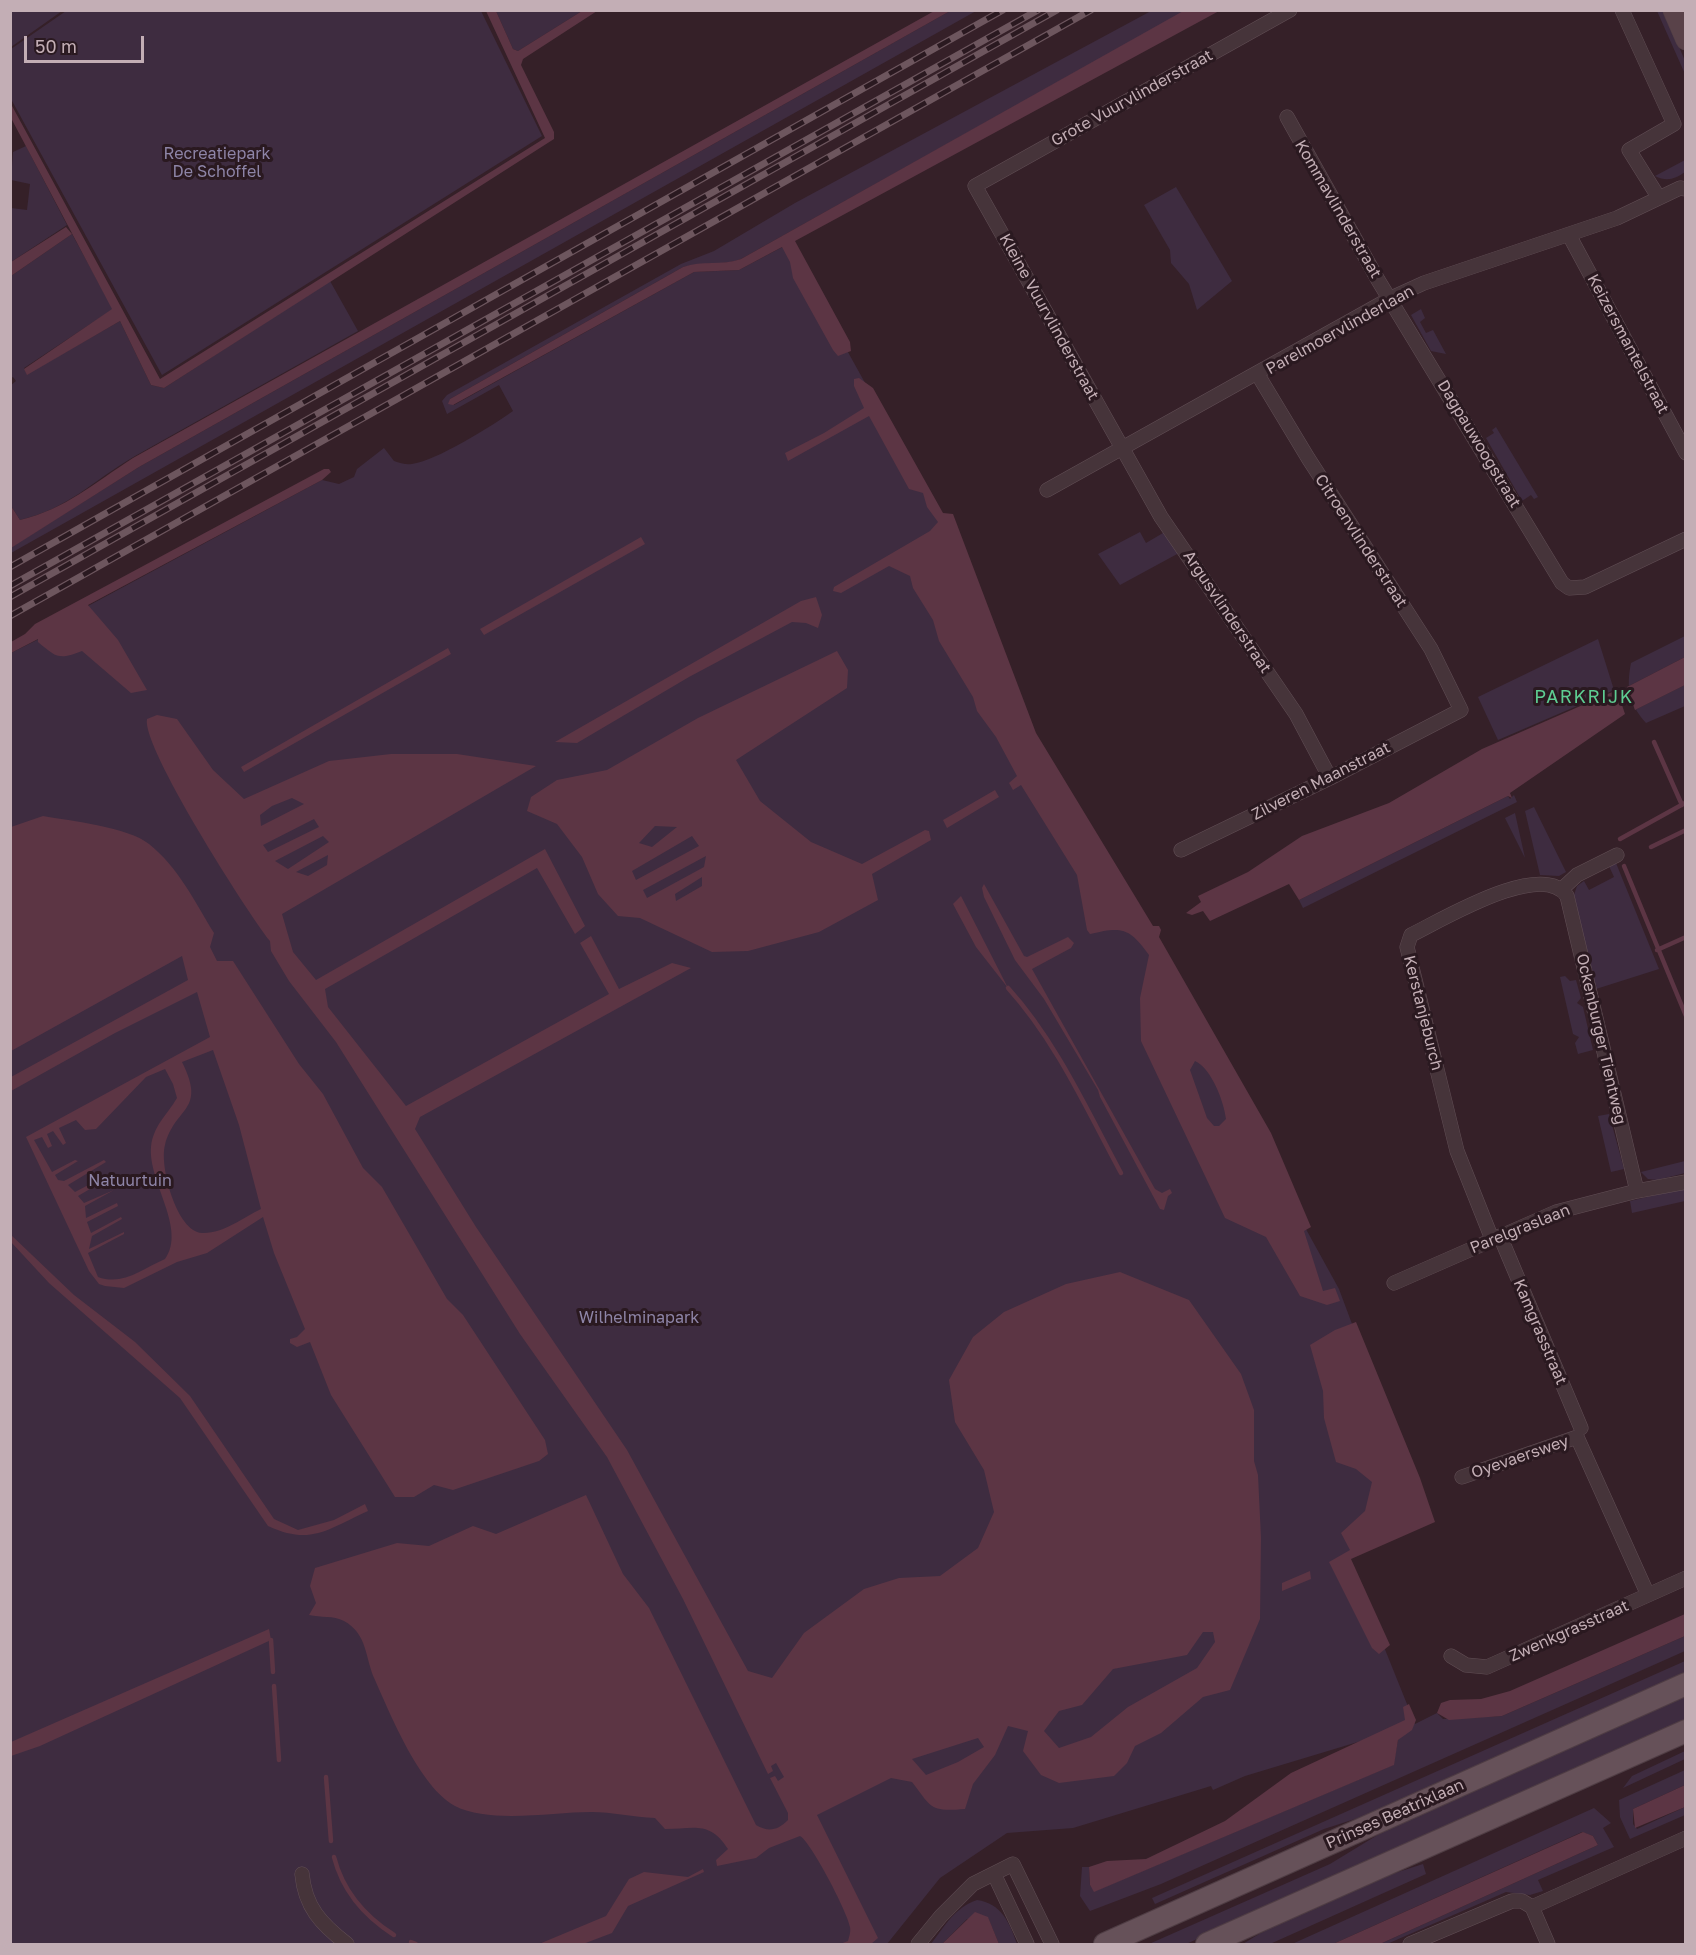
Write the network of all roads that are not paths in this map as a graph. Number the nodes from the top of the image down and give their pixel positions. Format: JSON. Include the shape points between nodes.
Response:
{"nodes":[{"id":1,"x":1290,"y":10,"type":"edge"},
{"id":2,"x":1622,"y":10,"type":"edge"},
{"id":3,"x":1673,"y":10,"type":"edge"},
{"id":4,"x":1686,"y":40,"type":"edge"},
{"id":5,"x":1288,"y":121,"type":"dead end"},
{"id":6,"x":1684,"y":185,"type":"edge"},
{"id":7,"x":975,"y":186,"type":"joint"},
{"id":8,"x":1659,"y":198,"type":"junction"},
{"id":9,"x":1569,"y":235,"type":"junction"},
{"id":10,"x":1391,"y":298,"type":"junction"},
{"id":11,"x":1258,"y":375,"type":"junction"},
{"id":12,"x":1121,"y":449,"type":"junction"},
{"id":13,"x":1686,"y":453,"type":"edge"},
{"id":14,"x":1047,"y":490,"type":"dead end"},
{"id":15,"x":1686,"y":539,"type":"edge"},
{"id":16,"x":1461,"y":710,"type":"joint"},
{"id":17,"x":1330,"y":778,"type":"junction"},
{"id":18,"x":1181,"y":850,"type":"dead end"},
{"id":19,"x":1617,"y":855,"type":"dead end"},
{"id":20,"x":1562,"y":889,"type":"junction"},
{"id":21,"x":1686,"y":1182,"type":"edge"},
{"id":22,"x":1637,"y":1191,"type":"junction"},
{"id":23,"x":1496,"y":1237,"type":"junction"},
{"id":24,"x":1394,"y":1283,"type":"dead end"},
{"id":25,"x":1579,"y":1433,"type":"junction"},
{"id":26,"x":1462,"y":1477,"type":"dead end"},
{"id":27,"x":1686,"y":1578,"type":"edge"},
{"id":28,"x":1648,"y":1595,"type":"junction"},
{"id":29,"x":1451,"y":1656,"type":"dead end"},
{"id":30,"x":1686,"y":1684,"type":"edge"},
{"id":31,"x":1686,"y":1731,"type":"edge"},
{"id":32,"x":1686,"y":1838,"type":"edge"},
{"id":33,"x":302,"y":1874,"type":"dead end"},
{"id":34,"x":994,"y":1874,"type":"junction"},
{"id":35,"x":1532,"y":1907,"type":"junction"},
{"id":36,"x":347,"y":1944,"type":"edge"},
{"id":37,"x":918,"y":1944,"type":"edge"},
{"id":38,"x":1027,"y":1944,"type":"edge"},
{"id":39,"x":1052,"y":1944,"type":"edge"},
{"id":40,"x":1106,"y":1944,"type":"edge"},
{"id":41,"x":1208,"y":1944,"type":"edge"},
{"id":42,"x":1410,"y":1944,"type":"edge"},
{"id":43,"x":1548,"y":1944,"type":"edge"}],
"edges":[{"from":1,"to":7,"type":"street","name":"Grote Vuurvlinderstraat"},
{"from":2,"to":8,"type":"street","via":[[1674,124],[1629,150]]},
{"from":3,"to":4,"type":"street"},
{"from":5,"to":10,"type":"street","name":"Kommavlinderstraat"},
{"from":6,"to":8,"type":"street","name":"Parelmoervlinderlaan"},
{"from":7,"to":12,"type":"street","name":"Kleine Vuurvlinderstraat"},
{"from":8,"to":9,"type":"street","name":"Parelmoervlinderlaan"},
{"from":9,"to":10,"type":"street","name":"Parelmoervlinderlaan","via":[[1424,283]]},
{"from":9,"to":13,"type":"street","name":"Keizersmantelstraat"},
{"from":10,"to":11,"type":"street","name":"Parelmoervlinderlaan"},
{"from":10,"to":15,"type":"street","name":"Dagpauwoogstraat","via":[[1562,583],[1569,588],[1591,584]]},
{"from":11,"to":12,"type":"street","name":"Parelmoervlinderlaan"},
{"from":11,"to":16,"type":"street","name":"Citroenvlinderstraat","via":[[1431,649]]},
{"from":12,"to":14,"type":"street","name":"Parelmoervlinderlaan"},
{"from":12,"to":17,"type":"street","name":"Argusvlinderstraat","via":[[1161,517],[1298,717]]},
{"from":16,"to":17,"type":"street","name":"Zilveren Maanstraat"},
{"from":17,"to":18,"type":"street","name":"Zilveren Maanstraat"},
{"from":19,"to":20,"type":"street","via":[[1577,875]]},
{"from":20,"to":22,"type":"street","name":"Ockenburger Tientweg","via":[[1567,896]]},
{"from":20,"to":23,"type":"street","name":"Kerstanjeburch","via":[[1544,882],[1492,895],[1408,939],[1457,1152]]},
{"from":21,"to":22,"type":"street","name":"Parelgraslaan"},
{"from":22,"to":23,"type":"street","name":"Parelgraslaan","via":[[1556,1212]]},
{"from":23,"to":24,"type":"street","name":"Parelgraslaan"},
{"from":23,"to":25,"type":"street","name":"Kamgrasstraat"},
{"from":25,"to":26,"type":"street","name":"Oyevaerswey"},
{"from":25,"to":28,"type":"street","name":"Kamgrasstraat"},
{"from":27,"to":28,"type":"street","name":"Zwenkgrasstraat"},
{"from":28,"to":29,"type":"street","name":"Zwenkgrasstraat","via":[[1487,1667],[1466,1665]]},
{"from":30,"to":40,"type":"main road","name":"Prinses Beatrixlaan"},
{"from":31,"to":41,"type":"main road"},
{"from":32,"to":35,"type":"street"},
{"from":33,"to":36,"type":"street","via":[[309,1905]]},
{"from":34,"to":37,"type":"street","via":[[973,1884]]},
{"from":34,"to":38,"type":"street"},
{"from":34,"to":39,"type":"street","via":[[1013,1864]]},
{"from":35,"to":42,"type":"street","via":[[1512,1900]]},
{"from":35,"to":43,"type":"street"}]}
